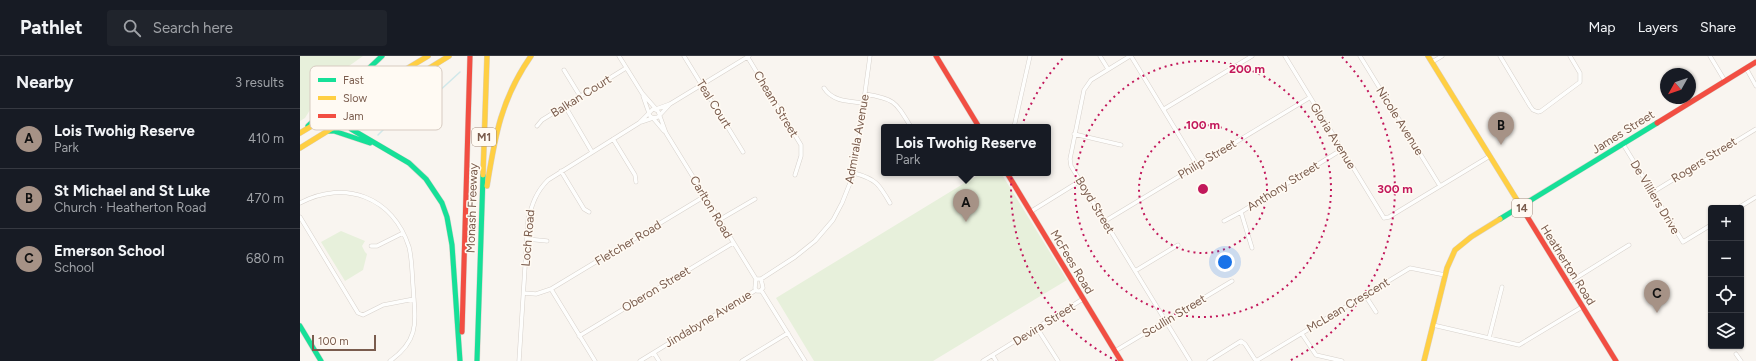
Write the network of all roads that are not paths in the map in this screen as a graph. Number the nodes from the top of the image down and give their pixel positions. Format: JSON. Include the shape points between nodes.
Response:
{"nodes":[{"id":1,"x":382,"y":56,"type":"edge"},
{"id":2,"x":428,"y":56,"type":"edge"},
{"id":3,"x":449,"y":56,"type":"edge"},
{"id":4,"x":470,"y":56,"type":"edge"},
{"id":5,"x":487,"y":56,"type":"edge"},
{"id":6,"x":531,"y":56,"type":"edge"},
{"id":7,"x":619,"y":56,"type":"edge"},
{"id":8,"x":684,"y":56,"type":"edge"},
{"id":9,"x":748,"y":56,"type":"edge"},
{"id":10,"x":870,"y":56,"type":"edge"},
{"id":11,"x":936,"y":56,"type":"edge"},
{"id":12,"x":1029,"y":56,"type":"edge"},
{"id":13,"x":1100,"y":56,"type":"edge"},
{"id":14,"x":1130,"y":56,"type":"edge"},
{"id":15,"x":1252,"y":56,"type":"edge"},
{"id":16,"x":1285,"y":56,"type":"edge"},
{"id":17,"x":1360,"y":56,"type":"edge"},
{"id":18,"x":1428,"y":56,"type":"edge"},
{"id":19,"x":1442,"y":56,"type":"edge"},
{"id":20,"x":1500,"y":56,"type":"edge"},
{"id":21,"x":1570,"y":56,"type":"edge"},
{"id":22,"x":1710,"y":56,"type":"edge"},
{"id":23,"x":1432,"y":62,"type":"junction"},
{"id":24,"x":1756,"y":62,"type":"edge"},
{"id":25,"x":371,"y":66,"type":"edge"},
{"id":26,"x":411,"y":66,"type":"edge"},
{"id":27,"x":433,"y":66,"type":"edge"},
{"id":28,"x":626,"y":68,"type":"junction"},
{"id":29,"x":1746,"y":68,"type":"junction"},
{"id":30,"x":1108,"y":69,"type":"junction"},
{"id":31,"x":564,"y":70,"type":"dead end"},
{"id":32,"x":1725,"y":81,"type":"junction"},
{"id":33,"x":702,"y":85,"type":"junction"},
{"id":34,"x":1756,"y":86,"type":"edge"},
{"id":35,"x":824,"y":88,"type":"dead end"},
{"id":36,"x":642,"y":93,"type":"junction"},
{"id":37,"x":865,"y":94,"type":"junction"},
{"id":38,"x":580,"y":96,"type":"junction"},
{"id":39,"x":1309,"y":98,"type":"junction"},
{"id":40,"x":864,"y":103,"type":"junction"},
{"id":41,"x":670,"y":104,"type":"junction"},
{"id":42,"x":565,"y":106,"type":"junction"},
{"id":43,"x":656,"y":109,"type":"junction"},
{"id":44,"x":1164,"y":110,"type":"junction"},
{"id":45,"x":649,"y":112,"type":"junction"},
{"id":46,"x":659,"y":115,"type":"junction"},
{"id":47,"x":653,"y":118,"type":"junction"},
{"id":48,"x":310,"y":123,"type":"edge"},
{"id":49,"x":639,"y":123,"type":"junction"},
{"id":50,"x":909,"y":124,"type":"edge"},
{"id":51,"x":977,"y":124,"type":"edge"},
{"id":52,"x":1015,"y":124,"type":"edge"},
{"id":53,"x":537,"y":126,"type":"dead end"},
{"id":54,"x":310,"y":127,"type":"edge"},
{"id":55,"x":1756,"y":129,"type":"edge"},
{"id":56,"x":353,"y":130,"type":"edge"},
{"id":57,"x":327,"y":131,"type":"joint"},
{"id":58,"x":300,"y":133,"type":"edge"},
{"id":59,"x":666,"y":133,"type":"junction"},
{"id":60,"x":1074,"y":134,"type":"junction"},
{"id":61,"x":613,"y":139,"type":"junction"},
{"id":62,"x":376,"y":143,"type":"junction"},
{"id":63,"x":1121,"y":144,"type":"dead end"},
{"id":64,"x":1623,"y":144,"type":"junction"},
{"id":65,"x":300,"y":148,"type":"edge"},
{"id":66,"x":1341,"y":150,"type":"junction"},
{"id":67,"x":592,"y":152,"type":"junction"},
{"id":68,"x":742,"y":152,"type":"dead end"},
{"id":69,"x":1490,"y":156,"type":"junction"},
{"id":70,"x":1197,"y":165,"type":"junction"},
{"id":71,"x":561,"y":170,"type":"junction"},
{"id":72,"x":854,"y":173,"type":"junction"},
{"id":73,"x":795,"y":175,"type":"dead end"},
{"id":74,"x":1009,"y":176,"type":"edge"},
{"id":75,"x":1080,"y":181,"type":"junction"},
{"id":76,"x":636,"y":182,"type":"dead end"},
{"id":77,"x":1440,"y":186,"type":"junction"},
{"id":78,"x":1653,"y":192,"type":"junction"},
{"id":79,"x":705,"y":196,"type":"junction"},
{"id":80,"x":1756,"y":197,"type":"edge"},
{"id":81,"x":755,"y":199,"type":"dead end"},
{"id":82,"x":300,"y":203,"type":"edge"},
{"id":83,"x":890,"y":203,"type":"dead end"},
{"id":84,"x":1743,"y":205,"type":"edge"},
{"id":85,"x":1521,"y":206,"type":"junction"},
{"id":86,"x":589,"y":212,"type":"dead end"},
{"id":87,"x":1030,"y":212,"type":"junction"},
{"id":88,"x":1241,"y":212,"type":"junction"},
{"id":89,"x":482,"y":217,"type":"junction"},
{"id":90,"x":300,"y":218,"type":"edge"},
{"id":91,"x":719,"y":220,"type":"junction"},
{"id":92,"x":1224,"y":221,"type":"dead end"},
{"id":93,"x":1105,"y":222,"type":"junction"},
{"id":94,"x":1708,"y":227,"type":"edge"},
{"id":95,"x":404,"y":233,"type":"junction"},
{"id":96,"x":527,"y":239,"type":"junction"},
{"id":97,"x":547,"y":241,"type":"dead end"},
{"id":98,"x":733,"y":243,"type":"junction"},
{"id":99,"x":1178,"y":245,"type":"dead end"},
{"id":100,"x":1629,"y":245,"type":"dead end"},
{"id":101,"x":371,"y":246,"type":"dead end"},
{"id":102,"x":1252,"y":248,"type":"dead end"},
{"id":103,"x":1135,"y":271,"type":"junction"},
{"id":104,"x":1445,"y":276,"type":"junction"},
{"id":105,"x":756,"y":279,"type":"junction"},
{"id":106,"x":760,"y":279,"type":"junction"},
{"id":107,"x":1232,"y":281,"type":"dead end"},
{"id":108,"x":1568,"y":283,"type":"junction"},
{"id":109,"x":1502,"y":287,"type":"dead end"},
{"id":110,"x":551,"y":290,"type":"junction"},
{"id":111,"x":756,"y":290,"type":"junction"},
{"id":112,"x":761,"y":290,"type":"junction"},
{"id":113,"x":524,"y":293,"type":"junction"},
{"id":114,"x":1365,"y":295,"type":"junction"},
{"id":115,"x":1084,"y":299,"type":"junction"},
{"id":116,"x":414,"y":300,"type":"junction"},
{"id":117,"x":1582,"y":306,"type":"junction"},
{"id":118,"x":1376,"y":312,"type":"dead end"},
{"id":119,"x":1166,"y":321,"type":"junction"},
{"id":120,"x":1433,"y":325,"type":"junction"},
{"id":121,"x":300,"y":326,"type":"edge"},
{"id":122,"x":1037,"y":328,"type":"junction"},
{"id":123,"x":788,"y":333,"type":"junction"},
{"id":124,"x":1302,"y":334,"type":"junction"},
{"id":125,"x":579,"y":336,"type":"junction"},
{"id":126,"x":1489,"y":338,"type":"junction"},
{"id":127,"x":1115,"y":351,"type":"junction"},
{"id":128,"x":654,"y":353,"type":"junction"},
{"id":129,"x":1736,"y":354,"type":"dead end"},
{"id":130,"x":992,"y":356,"type":"junction"},
{"id":131,"x":318,"y":360,"type":"edge"},
{"id":132,"x":390,"y":361,"type":"edge"},
{"id":133,"x":461,"y":361,"type":"edge"},
{"id":134,"x":477,"y":361,"type":"edge"},
{"id":135,"x":520,"y":361,"type":"edge"},
{"id":136,"x":595,"y":361,"type":"edge"},
{"id":137,"x":640,"y":361,"type":"edge"},
{"id":138,"x":659,"y":361,"type":"edge"},
{"id":139,"x":742,"y":361,"type":"edge"},
{"id":140,"x":805,"y":361,"type":"edge"},
{"id":141,"x":983,"y":361,"type":"edge"},
{"id":142,"x":996,"y":361,"type":"edge"},
{"id":143,"x":1058,"y":361,"type":"edge"},
{"id":144,"x":1121,"y":361,"type":"edge"},
{"id":145,"x":1190,"y":361,"type":"edge"},
{"id":146,"x":1209,"y":361,"type":"edge"},
{"id":147,"x":1256,"y":361,"type":"edge"},
{"id":148,"x":1342,"y":361,"type":"edge"},
{"id":149,"x":1424,"y":361,"type":"edge"},
{"id":150,"x":1616,"y":361,"type":"edge"},
{"id":151,"x":1741,"y":361,"type":"edge"}],
"edges":[{"from":1,"to":25,"type":"main road"},
{"from":2,"to":26,"type":"main road"},
{"from":3,"to":27,"type":"main road"},
{"from":4,"to":133,"type":"main road","name":"Monash Freeway","number":"M1"},
{"from":5,"to":89,"type":"main road","name":"Monash Freeway","number":"M1"},
{"from":6,"to":89,"type":"main road","via":[[519,71],[505,98],[494,144]]},
{"from":7,"to":28,"type":"street"},
{"from":8,"to":33,"type":"street","name":"Teal Court"},
{"from":9,"to":33,"type":"street"},
{"from":9,"to":73,"type":"street","name":"Cheam Street","via":[[801,145],[801,156]]},
{"from":10,"to":37,"type":"street","name":"Admirala Avenue"},
{"from":11,"to":51,"type":"main road"},
{"from":12,"to":52,"type":"street"},
{"from":13,"to":30,"type":"street"},
{"from":14,"to":30,"type":"street","name":"Boyd Street"},
{"from":14,"to":44,"type":"street"},
{"from":15,"to":44,"type":"street"},
{"from":16,"to":39,"type":"street","name":"Gloria Avenue"},
{"from":17,"to":77,"type":"street","name":"Nicole Avenue"},
{"from":18,"to":23,"type":"main road","name":"Heatherton Road","number":"14"},
{"from":19,"to":23,"type":"street"},
{"from":20,"to":21,"type":"street","via":[[1533,110],[1538,112],[1580,82],[1580,73]]},
{"from":22,"to":32,"type":"street"},
{"from":23,"to":69,"type":"main road","name":"Heatherton Road","number":"14"},
{"from":24,"to":29,"type":"main road","name":"James Street"},
{"from":28,"to":36,"type":"street"},
{"from":28,"to":38,"type":"street","name":"Balkan Court"},
{"from":29,"to":32,"type":"main road","name":"James Street"},
{"from":29,"to":34,"type":"street"},
{"from":30,"to":60,"type":"street","name":"Boyd Street","via":[[1085,86]]},
{"from":31,"to":38,"type":"street"},
{"from":32,"to":64,"type":"main road","name":"James Street"},
{"from":33,"to":41,"type":"street"},
{"from":33,"to":68,"type":"street","name":"Teal Court"},
{"from":35,"to":40,"type":"street","via":[[835,99]]},
{"from":36,"to":43,"type":"street"},
{"from":36,"to":45,"type":"street"},
{"from":37,"to":40,"type":"street","name":"Admirala Avenue"},
{"from":37,"to":50,"type":"street","via":[[890,99],[898,106]]},
{"from":38,"to":42,"type":"street","name":"Balkan Court"},
{"from":39,"to":66,"type":"street","name":"Gloria Avenue"},
{"from":39,"to":70,"type":"street","name":"Philip Street"},
{"from":40,"to":72,"type":"street","name":"Admirala Avenue"},
{"from":41,"to":43,"type":"street"},
{"from":41,"to":46,"type":"street"},
{"from":42,"to":53,"type":"street","name":"Balkan Court"},
{"from":42,"to":67,"type":"street"},
{"from":43,"to":45,"type":"street"},
{"from":43,"to":46,"type":"street"},
{"from":44,"to":70,"type":"street"},
{"from":45,"to":47,"type":"street"},
{"from":45,"to":49,"type":"street","name":"Loch Road"},
{"from":46,"to":47,"type":"street"},
{"from":46,"to":59,"type":"street","name":"Carlton Road"},
{"from":47,"to":49,"type":"street","name":"Loch Road"},
{"from":47,"to":59,"type":"street","name":"Carlton Road"},
{"from":48,"to":58,"type":"main road"},
{"from":49,"to":61,"type":"street","name":"Loch Road"},
{"from":54,"to":58,"type":"main road"},
{"from":55,"to":78,"type":"street","name":"Rogers Street"},
{"from":56,"to":62,"type":"main road"},
{"from":57,"to":62,"type":"main road","via":[[371,144]]},
{"from":57,"to":65,"type":"main road"},
{"from":59,"to":79,"type":"street","name":"Carlton Road"},
{"from":60,"to":63,"type":"street"},
{"from":60,"to":75,"type":"street","name":"Boyd Street","via":[[1070,159]]},
{"from":61,"to":67,"type":"street","name":"Loch Road"},
{"from":61,"to":76,"type":"street","via":[[635,175]]},
{"from":62,"to":133,"type":"main road","via":[[407,161],[426,179],[437,194],[445,213],[452,238]]},
{"from":64,"to":78,"type":"street","name":"De Villiers Drive"},
{"from":64,"to":85,"type":"main road","name":"James Street"},
{"from":66,"to":77,"type":"street","name":"Gloria Avenue","via":[[1386,218]]},
{"from":66,"to":88,"type":"street","name":"Anthony Street"},
{"from":67,"to":71,"type":"street","name":"Loch Road"},
{"from":69,"to":77,"type":"street"},
{"from":69,"to":85,"type":"main road","name":"Heatherton Road","number":"14"},
{"from":70,"to":93,"type":"street","name":"Philip Street"},
{"from":71,"to":86,"type":"street","via":[[584,209]]},
{"from":71,"to":96,"type":"street","name":"Loch Road","via":[[539,189],[532,202]]},
{"from":72,"to":83,"type":"street","via":[[868,176],[875,181]]},
{"from":72,"to":106,"type":"street","name":"Admirala Avenue","via":[[842,204],[826,229],[802,252]]},
{"from":74,"to":87,"type":"main road","name":"McFees Road"},
{"from":75,"to":87,"type":"street"},
{"from":75,"to":93,"type":"street","name":"Boyd Street"},
{"from":78,"to":94,"type":"street","name":"De Villiers Drive","via":[[1683,242]]},
{"from":79,"to":91,"type":"street","name":"Carlton Road"},
{"from":79,"to":110,"type":"street","name":"Fletcher Road"},
{"from":80,"to":84,"type":"street"},
{"from":81,"to":91,"type":"street"},
{"from":82,"to":95,"type":"street","via":[[321,194],[351,192],[369,198],[384,208]]},
{"from":85,"to":104,"type":"main road","name":"James Street","via":[[1455,250]]},
{"from":85,"to":108,"type":"main road","name":"Heatherton Road","number":"14"},
{"from":87,"to":115,"type":"main road","name":"McFees Road"},
{"from":88,"to":92,"type":"street","name":"Anthony Street"},
{"from":88,"to":102,"type":"street"},
{"from":89,"to":134,"type":"main road","name":"Monash Freeway","number":"M1"},
{"from":90,"to":116,"type":"street","via":[[358,314],[363,315],[383,305]]},
{"from":91,"to":98,"type":"street","name":"Carlton Road"},
{"from":93,"to":103,"type":"street","name":"Boyd Street"},
{"from":95,"to":101,"type":"street","via":[[377,246]]},
{"from":95,"to":116,"type":"street","via":[[409,248]]},
{"from":96,"to":97,"type":"street"},
{"from":96,"to":113,"type":"street","name":"Loch Road"},
{"from":98,"to":105,"type":"street","name":"Carlton Road"},
{"from":98,"to":125,"type":"street","name":"Oberon Street"},
{"from":99,"to":103,"type":"street"},
{"from":100,"to":108,"type":"street"},
{"from":103,"to":119,"type":"street","name":"Boyd Street"},
{"from":104,"to":114,"type":"street","name":"McLean Crescent","via":[[1410,268]]},
{"from":104,"to":120,"type":"main road","name":"James Street"},
{"from":105,"to":106,"type":"street"},
{"from":105,"to":111,"type":"street"},
{"from":106,"to":112,"type":"street","via":[[763,286]]},
{"from":107,"to":119,"type":"street","name":"Scullin Street"},
{"from":108,"to":117,"type":"main road","name":"Heatherton Road","number":"14"},
{"from":109,"to":126,"type":"street"},
{"from":110,"to":113,"type":"street","via":[[536,294]]},
{"from":110,"to":125,"type":"street"},
{"from":111,"to":112,"type":"street"},
{"from":111,"to":128,"type":"street","name":"Jindabyne Avenue"},
{"from":112,"to":123,"type":"street"},
{"from":113,"to":135,"type":"street","name":"Loch Road"},
{"from":114,"to":118,"type":"street"},
{"from":114,"to":124,"type":"street","name":"McLean Crescent"},
{"from":115,"to":122,"type":"street","name":"Devira Street"},
{"from":115,"to":127,"type":"main road","name":"McFees Road"},
{"from":116,"to":132,"type":"street","via":[[415,325],[410,341],[402,352]]},
{"from":117,"to":126,"type":"street","via":[[1519,345]]},
{"from":117,"to":150,"type":"main road","name":"Heatherton Road","number":"14"},
{"from":119,"to":127,"type":"street","name":"Scullin Street"},
{"from":119,"to":145,"type":"street","name":"Boyd Street"},
{"from":120,"to":126,"type":"street"},
{"from":120,"to":149,"type":"main road","name":"James Street"},
{"from":121,"to":131,"type":"main road"},
{"from":122,"to":130,"type":"street","name":"Devira Street"},
{"from":122,"to":143,"type":"street"},
{"from":123,"to":139,"type":"street"},
{"from":123,"to":140,"type":"street"},
{"from":124,"to":147,"type":"street","name":"McLean Crescent"},
{"from":124,"to":148,"type":"street","via":[[1316,354]]},
{"from":125,"to":136,"type":"street"},
{"from":127,"to":144,"type":"main road","name":"McFees Road"},
{"from":128,"to":137,"type":"street","name":"Jindabyne Avenue"},
{"from":128,"to":138,"type":"street"},
{"from":129,"to":151,"type":"street"},
{"from":130,"to":141,"type":"street","name":"Devira Street"},
{"from":130,"to":142,"type":"street"},
{"from":146,"to":147,"type":"street","via":[[1241,341]]}]}
